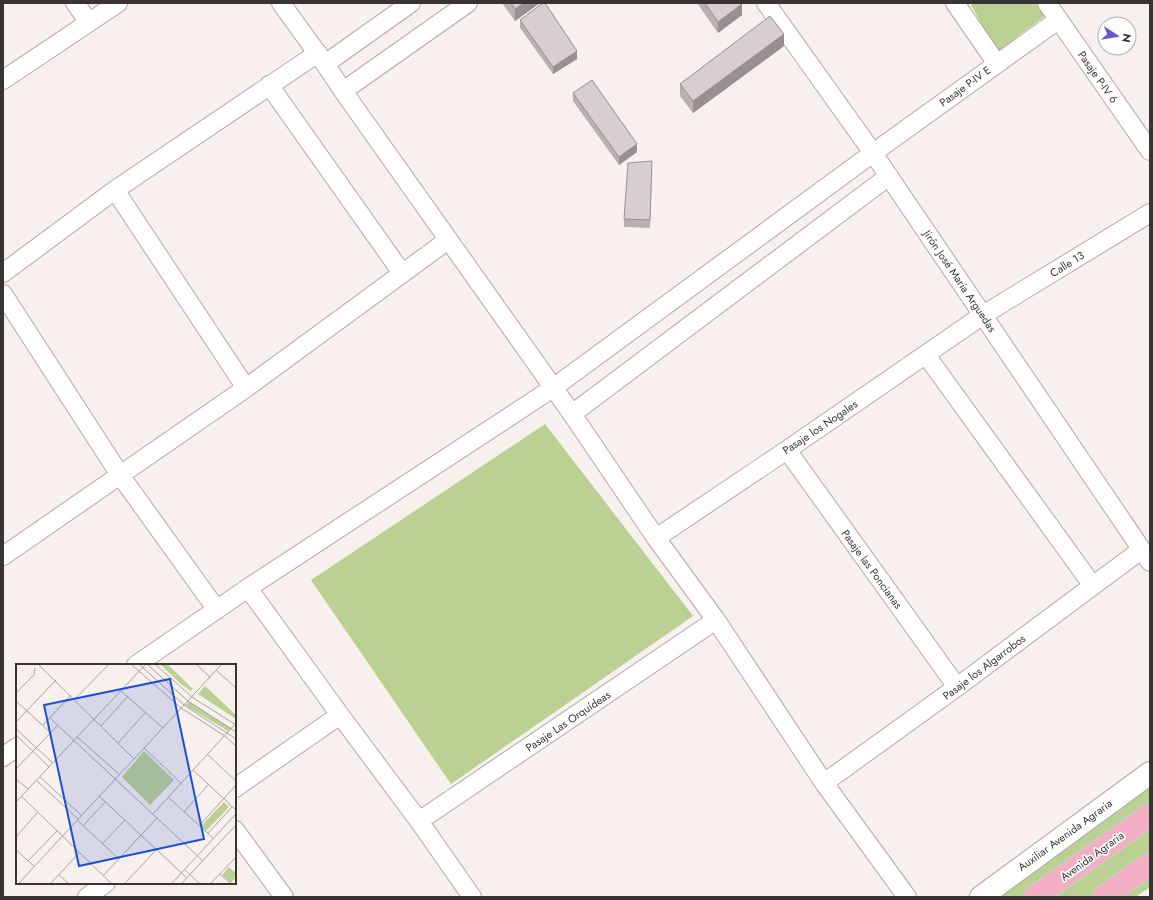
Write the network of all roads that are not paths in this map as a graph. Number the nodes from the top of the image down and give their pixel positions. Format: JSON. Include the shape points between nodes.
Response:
{"nodes":[{"id":1,"x":75,"y":3,"type":"edge"},
{"id":2,"x":118,"y":3,"type":"edge"},
{"id":3,"x":281,"y":3,"type":"edge"},
{"id":4,"x":411,"y":3,"type":"edge"},
{"id":5,"x":468,"y":3,"type":"edge"},
{"id":6,"x":766,"y":3,"type":"edge"},
{"id":7,"x":956,"y":3,"type":"edge"},
{"id":8,"x":1047,"y":3,"type":"edge"},
{"id":9,"x":1058,"y":20,"type":"junction"},
{"id":10,"x":88,"y":22,"type":"junction"},
{"id":11,"x":322,"y":58,"type":"junction"},
{"id":12,"x":997,"y":64,"type":"junction"},
{"id":13,"x":3,"y":80,"type":"edge"},
{"id":14,"x":269,"y":85,"type":"junction"},
{"id":15,"x":343,"y":91,"type":"junction"},
{"id":16,"x":1150,"y":151,"type":"edge"},
{"id":17,"x":873,"y":152,"type":"junction"},
{"id":18,"x":889,"y":176,"type":"junction"},
{"id":19,"x":115,"y":190,"type":"junction"},
{"id":20,"x":1149,"y":215,"type":"edge"},
{"id":21,"x":448,"y":240,"type":"junction"},
{"id":22,"x":3,"y":273,"type":"edge"},
{"id":23,"x":402,"y":274,"type":"junction"},
{"id":24,"x":3,"y":294,"type":"edge"},
{"id":25,"x":983,"y":315,"type":"junction"},
{"id":26,"x":926,"y":354,"type":"junction"},
{"id":27,"x":246,"y":388,"type":"junction"},
{"id":28,"x":553,"y":388,"type":"junction"},
{"id":29,"x":572,"y":414,"type":"junction"},
{"id":30,"x":787,"y":450,"type":"junction"},
{"id":31,"x":120,"y":475,"type":"junction"},
{"id":32,"x":656,"y":538,"type":"junction"},
{"id":33,"x":3,"y":556,"type":"edge"},
{"id":34,"x":1146,"y":556,"type":"edge"},
{"id":35,"x":1093,"y":586,"type":"junction"},
{"id":36,"x":248,"y":588,"type":"junction"},
{"id":37,"x":217,"y":610,"type":"junction"},
{"id":38,"x":716,"y":620,"type":"junction"},
{"id":39,"x":137,"y":664,"type":"edge"},
{"id":40,"x":957,"y":687,"type":"junction"},
{"id":41,"x":340,"y":716,"type":"junction"},
{"id":42,"x":16,"y":748,"type":"edge"},
{"id":43,"x":3,"y":757,"type":"edge"},
{"id":44,"x":1150,"y":773,"type":"edge"},
{"id":45,"x":824,"y":783,"type":"junction"},
{"id":46,"x":236,"y":787,"type":"edge"},
{"id":47,"x":1150,"y":815,"type":"edge"},
{"id":48,"x":419,"y":821,"type":"junction"},
{"id":49,"x":236,"y":831,"type":"edge"},
{"id":50,"x":1150,"y":864,"type":"edge"},
{"id":51,"x":284,"y":897,"type":"edge"},
{"id":52,"x":472,"y":897,"type":"edge"},
{"id":53,"x":907,"y":897,"type":"edge"},
{"id":54,"x":981,"y":897,"type":"edge"},
{"id":55,"x":1035,"y":897,"type":"edge"},
{"id":56,"x":1104,"y":897,"type":"edge"}],
"edges":[{"from":1,"to":10,"type":"street"},
{"from":2,"to":10,"type":"street"},
{"from":3,"to":11,"type":"street"},
{"from":4,"to":11,"type":"street"},
{"from":5,"to":15,"type":"street"},
{"from":6,"to":17,"type":"street","name":"Jirón José María Arguedas"},
{"from":7,"to":12,"type":"street"},
{"from":8,"to":9,"type":"street","name":"Pasaje P-IV 6"},
{"from":9,"to":12,"type":"street","name":"Pasaje P-IV E"},
{"from":9,"to":16,"type":"street","name":"Pasaje P-IV 6"},
{"from":10,"to":13,"type":"street"},
{"from":11,"to":14,"type":"street"},
{"from":11,"to":15,"type":"street"},
{"from":12,"to":17,"type":"street","name":"Pasaje P-IV E"},
{"from":14,"to":19,"type":"street"},
{"from":14,"to":23,"type":"street"},
{"from":15,"to":21,"type":"street"},
{"from":17,"to":18,"type":"street","name":"Jirón José María Arguedas"},
{"from":17,"to":28,"type":"street","name":"Pasaje P-IV E"},
{"from":18,"to":25,"type":"street","name":"Jirón José María Arguedas"},
{"from":18,"to":29,"type":"street"},
{"from":19,"to":22,"type":"street"},
{"from":19,"to":27,"type":"street"},
{"from":20,"to":25,"type":"street","name":"Calle 13"},
{"from":21,"to":23,"type":"street"},
{"from":21,"to":28,"type":"street"},
{"from":23,"to":27,"type":"street"},
{"from":24,"to":31,"type":"street"},
{"from":25,"to":26,"type":"street","name":"Pasaje los Nogales"},
{"from":25,"to":34,"type":"street","name":"Jirón José María Arguedas"},
{"from":26,"to":30,"type":"street","name":"Pasaje los Nogales"},
{"from":26,"to":35,"type":"street"},
{"from":27,"to":31,"type":"street"},
{"from":28,"to":29,"type":"street"},
{"from":28,"to":36,"type":"street","name":"Pasaje P-IV E"},
{"from":29,"to":32,"type":"street"},
{"from":30,"to":32,"type":"street","name":"Pasaje los Nogales"},
{"from":30,"to":40,"type":"street","name":"Pasaje las Poncianas"},
{"from":31,"to":33,"type":"street"},
{"from":31,"to":37,"type":"street"},
{"from":32,"to":38,"type":"street"},
{"from":34,"to":35,"type":"street","name":"Pasaje los Algarrobos"},
{"from":35,"to":40,"type":"street","name":"Pasaje los Algarrobos"},
{"from":36,"to":37,"type":"street","name":"Pasaje P-IV E"},
{"from":36,"to":41,"type":"street"},
{"from":37,"to":39,"type":"street","name":"Pasaje P-IV E"},
{"from":38,"to":45,"type":"street"},
{"from":38,"to":48,"type":"street","name":"Pasaje Las Orquídeas"},
{"from":40,"to":45,"type":"street","name":"Pasaje los Algarrobos"},
{"from":41,"to":46,"type":"street"},
{"from":41,"to":48,"type":"street"},
{"from":42,"to":43,"type":"street"},
{"from":44,"to":54,"type":"street","name":"Auxiliar Avenida Agraria"},
{"from":45,"to":53,"type":"street"},
{"from":47,"to":55,"type":"main road","name":"Avenida Agraria"},
{"from":48,"to":52,"type":"street"},
{"from":49,"to":51,"type":"street"},
{"from":50,"to":56,"type":"main road"}]}
